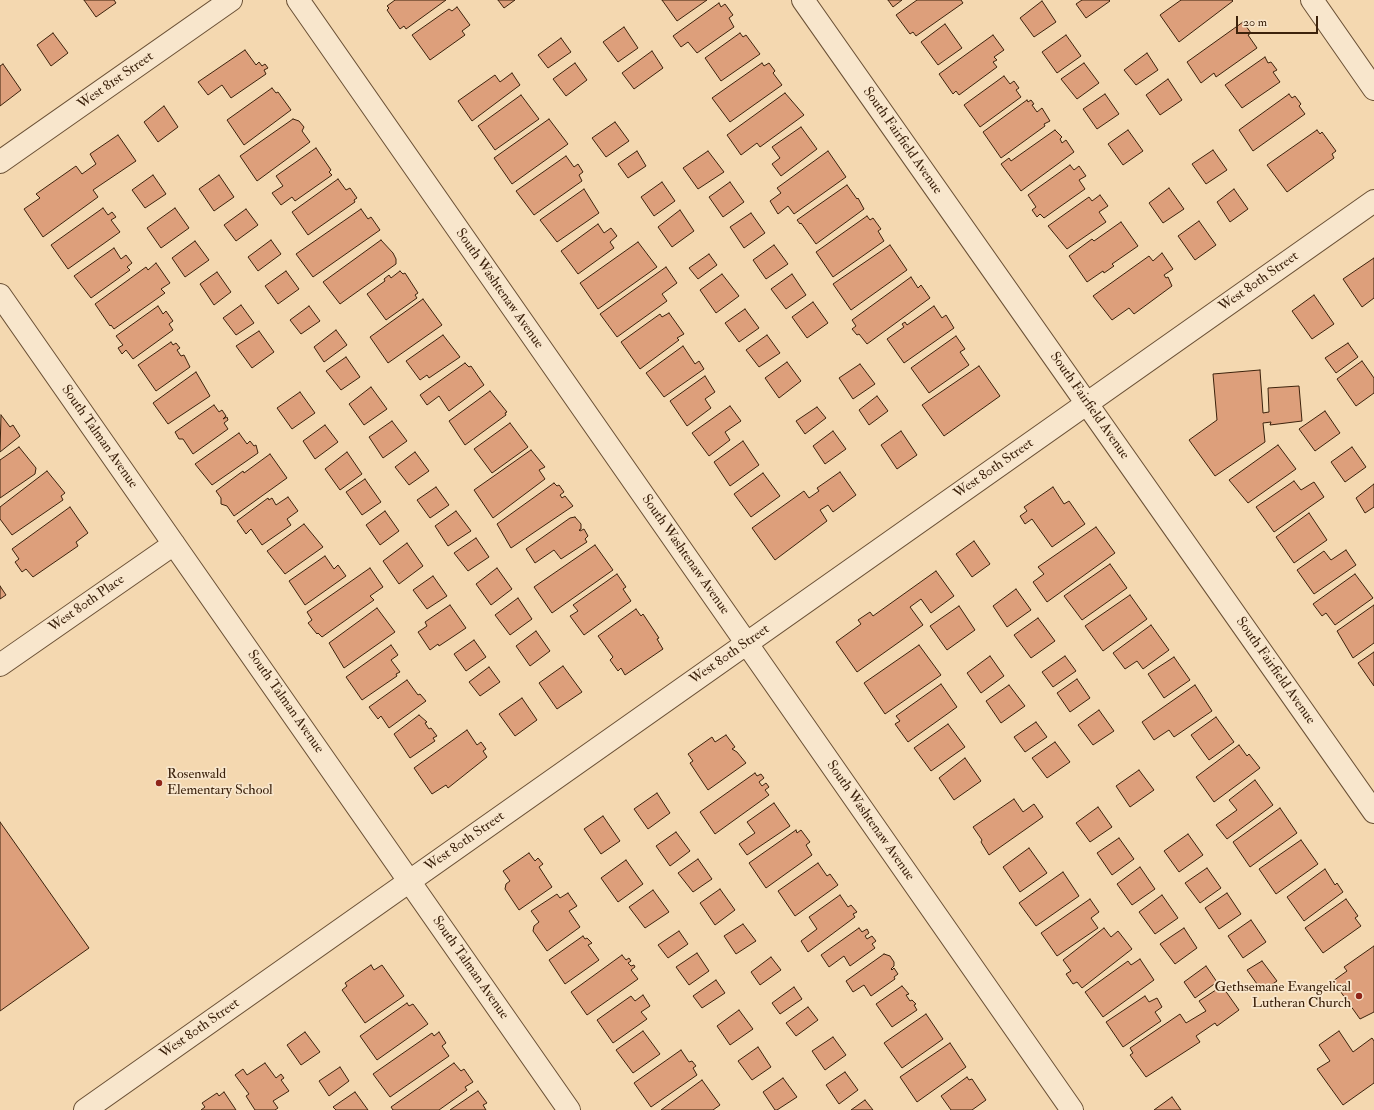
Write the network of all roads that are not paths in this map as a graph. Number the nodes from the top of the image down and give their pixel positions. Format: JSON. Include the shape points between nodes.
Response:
{"nodes":[{"id":1,"x":231,"y":0,"type":"edge"},
{"id":2,"x":298,"y":0,"type":"edge"},
{"id":3,"x":803,"y":0,"type":"edge"},
{"id":4,"x":1312,"y":0,"type":"edge"},
{"id":5,"x":1374,"y":89,"type":"edge"},
{"id":6,"x":0,"y":162,"type":"edge"},
{"id":7,"x":1374,"y":201,"type":"edge"},
{"id":8,"x":0,"y":295,"type":"edge"},
{"id":9,"x":1087,"y":403,"type":"junction"},
{"id":10,"x":174,"y":544,"type":"junction"},
{"id":11,"x":747,"y":644,"type":"junction"},
{"id":12,"x":0,"y":665,"type":"edge"},
{"id":13,"x":1374,"y":812,"type":"edge"},
{"id":14,"x":410,"y":882,"type":"junction"},
{"id":15,"x":85,"y":1110,"type":"edge"},
{"id":16,"x":569,"y":1110,"type":"edge"},
{"id":17,"x":1072,"y":1110,"type":"edge"}],
"edges":[{"from":1,"to":6,"type":"street","name":"West 81st Street"},
{"from":2,"to":11,"type":"street","name":"South Washtenaw Avenue"},
{"from":3,"to":9,"type":"street","name":"South Fairfield Avenue"},
{"from":4,"to":5,"type":"street"},
{"from":7,"to":9,"type":"street","name":"West 80th Street"},
{"from":8,"to":10,"type":"street","name":"South Talman Avenue"},
{"from":9,"to":11,"type":"street","name":"West 80th Street"},
{"from":9,"to":13,"type":"street","name":"South Fairfield Avenue"},
{"from":10,"to":12,"type":"street","name":"West 80th Place"},
{"from":10,"to":14,"type":"street","name":"South Talman Avenue"},
{"from":11,"to":14,"type":"street","name":"West 80th Street"},
{"from":11,"to":17,"type":"street","name":"South Washtenaw Avenue"},
{"from":14,"to":15,"type":"street","name":"West 80th Street"},
{"from":14,"to":16,"type":"street","name":"South Talman Avenue"}]}
